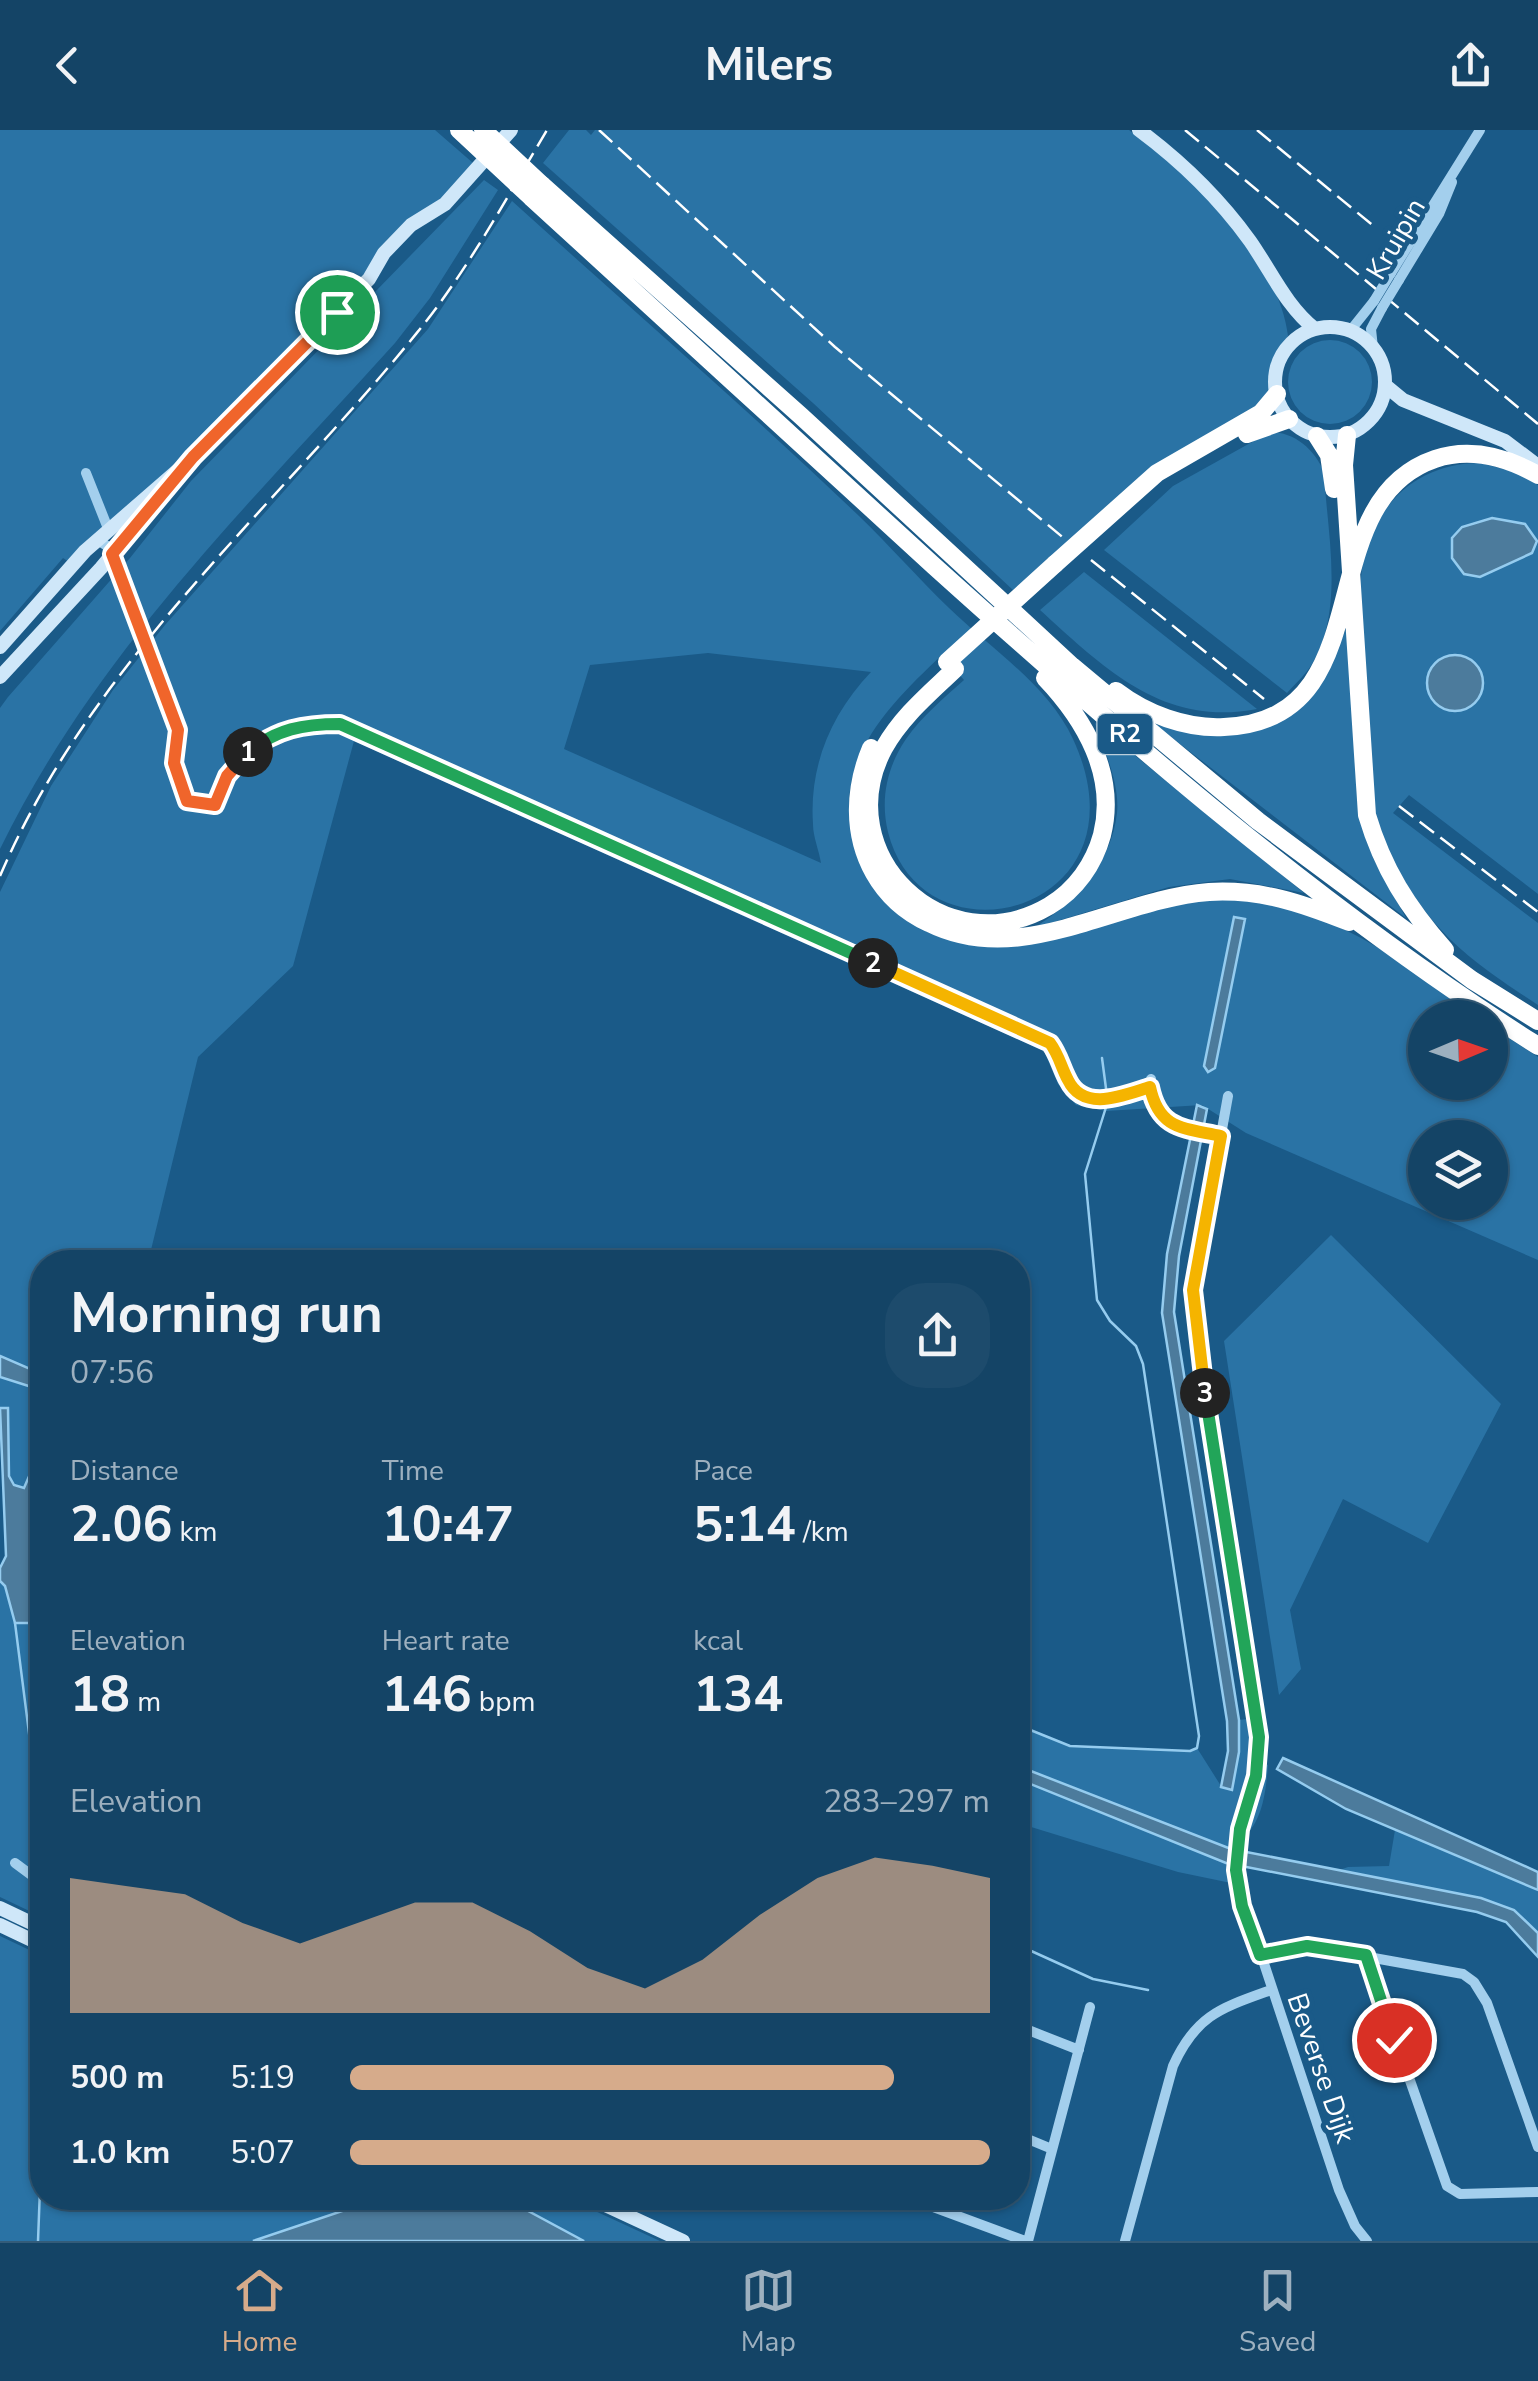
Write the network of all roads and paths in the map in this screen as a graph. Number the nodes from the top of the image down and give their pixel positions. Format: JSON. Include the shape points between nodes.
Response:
{"nodes":[{"id":1,"x":459,"y":130,"type":"edge"},
{"id":2,"x":482,"y":130,"type":"edge"},
{"id":3,"x":511,"y":130,"type":"edge"},
{"id":4,"x":1140,"y":130,"type":"edge"},
{"id":5,"x":1480,"y":130,"type":"edge"},
{"id":6,"x":537,"y":192,"type":"junction"},
{"id":7,"x":1279,"y":288,"type":"junction"},
{"id":8,"x":1378,"y":304,"type":"junction"},
{"id":9,"x":1315,"y":329,"type":"junction"},
{"id":10,"x":1350,"y":330,"type":"junction"},
{"id":11,"x":1293,"y":342,"type":"junction"},
{"id":12,"x":1373,"y":348,"type":"junction"},
{"id":13,"x":1386,"y":386,"type":"junction"},
{"id":14,"x":1276,"y":394,"type":"junction"},
{"id":15,"x":1378,"y":410,"type":"junction"},
{"id":16,"x":1451,"y":418,"type":"junction"},
{"id":17,"x":1289,"y":419,"type":"junction"},
{"id":18,"x":1348,"y":435,"type":"junction"},
{"id":19,"x":1316,"y":436,"type":"junction"},
{"id":20,"x":193,"y":457,"type":"junction"},
{"id":21,"x":1538,"y":466,"type":"edge"},
{"id":22,"x":86,"y":473,"type":"dead end"},
{"id":23,"x":1538,"y":475,"type":"edge"},
{"id":24,"x":870,"y":506,"type":"junction"},
{"id":25,"x":103,"y":536,"type":"junction"},
{"id":26,"x":112,"y":554,"type":"junction"},
{"id":27,"x":1059,"y":568,"type":"junction"},
{"id":28,"x":1353,"y":569,"type":"junction"},
{"id":29,"x":994,"y":596,"type":"junction"},
{"id":30,"x":1342,"y":604,"type":"junction"},
{"id":31,"x":0,"y":647,"type":"edge"},
{"id":32,"x":951,"y":666,"type":"junction"},
{"id":33,"x":0,"y":677,"type":"edge"},
{"id":34,"x":1393,"y":948,"type":"junction"},
{"id":35,"x":1472,"y":980,"type":"junction"},
{"id":36,"x":1538,"y":1021,"type":"edge"},
{"id":37,"x":1538,"y":1046,"type":"edge"},
{"id":38,"x":1228,"y":1096,"type":"dead end"},
{"id":39,"x":1221,"y":1136,"type":"junction"},
{"id":40,"x":14,"y":1863,"type":"dead end"},
{"id":41,"x":30,"y":1874,"type":"edge"},
{"id":42,"x":0,"y":1908,"type":"edge"},
{"id":43,"x":30,"y":1922,"type":"edge"},
{"id":44,"x":0,"y":1925,"type":"edge"},
{"id":45,"x":30,"y":1939,"type":"edge"},
{"id":46,"x":1260,"y":1955,"type":"junction"},
{"id":47,"x":1366,"y":1955,"type":"junction"},
{"id":48,"x":1271,"y":1990,"type":"junction"},
{"id":49,"x":1090,"y":2007,"type":"dead end"},
{"id":50,"x":1030,"y":2031,"type":"edge"},
{"id":51,"x":1079,"y":2050,"type":"junction"},
{"id":52,"x":1030,"y":2141,"type":"edge"},
{"id":53,"x":1538,"y":2147,"type":"edge"},
{"id":54,"x":1052,"y":2149,"type":"junction"},
{"id":55,"x":1538,"y":2192,"type":"edge"},
{"id":56,"x":616,"y":2210,"type":"edge"},
{"id":57,"x":942,"y":2210,"type":"edge"},
{"id":58,"x":682,"y":2241,"type":"edge"},
{"id":59,"x":1026,"y":2241,"type":"edge"},
{"id":60,"x":1126,"y":2241,"type":"edge"},
{"id":61,"x":1368,"y":2241,"type":"edge"}],
"edges":[{"from":1,"to":6,"type":"highway","number":"R2","bridge":true},
{"from":2,"to":6,"type":"highway","number":"R2","bridge":true},
{"from":3,"to":20,"type":"main road","via":[[436,212],[384,252],[369,279]]},
{"from":4,"to":7,"type":"main road","via":[[1210,191]]},
{"from":5,"to":8,"type":"street","name":"Kruipin","bridge":true},
{"from":6,"to":24,"type":"highway","number":"R2"},
{"from":6,"to":29,"type":"highway","number":"R2","via":[[801,416]]},
{"from":7,"to":9,"type":"main road"},
{"from":7,"to":11,"type":"main road"},
{"from":8,"to":10,"type":"street"},
{"from":8,"to":12,"type":"street","name":"Kruipin"},
{"from":9,"to":10,"type":"main road"},
{"from":9,"to":11,"type":"main road"},
{"from":10,"to":12,"type":"main road"},
{"from":11,"to":14,"type":"main road","via":[[1280,360]]},
{"from":12,"to":13,"type":"main road"},
{"from":13,"to":15,"type":"main road"},
{"from":13,"to":16,"type":"main road","via":[[1403,400]]},
{"from":14,"to":17,"type":"main road"},
{"from":14,"to":27,"type":"highway","via":[[1262,412],[1157,472]]},
{"from":15,"to":16,"type":"main road"},
{"from":15,"to":18,"type":"main road"},
{"from":16,"to":21,"type":"main road","via":[[1505,442]]},
{"from":17,"to":19,"type":"main road"},
{"from":17,"to":27,"type":"highway","via":[[1258,428],[1164,481]]},
{"from":18,"to":19,"type":"main road"},
{"from":18,"to":28,"type":"highway","via":[[1344,465]]},
{"from":19,"to":30,"type":"highway","via":[[1331,461]]},
{"from":20,"to":25,"type":"main road"},
{"from":20,"to":26,"type":"main road"},
{"from":22,"to":25,"type":"street"},
{"from":23,"to":28,"type":"highway","via":[[1481,454],[1445,456],[1412,470],[1371,514]]},
{"from":24,"to":32,"type":"highway","via":[[1064,698],[1100,764],[1106,804],[1090,866],[1061,900],[1028,918],[972,924],[930,910],[900,885],[876,844],[870,798],[882,751]]},
{"from":24,"to":34,"type":"highway","number":"R2","via":[[1146,752]]},
{"from":25,"to":26,"type":"street"},
{"from":25,"to":31,"type":"main road"},
{"from":26,"to":33,"type":"main road"},
{"from":26,"to":39,"type":"street","via":[[178,730],[174,763],[187,801],[215,805],[242,756],[266,738],[293,727],[340,724],[1050,1043],[1082,1096],[1116,1098],[1151,1083],[1168,1123]]},
{"from":27,"to":32,"type":"highway","bridge":true},
{"from":28,"to":30,"type":"highway"},
{"from":28,"to":35,"type":"highway","via":[[1363,781],[1372,831],[1415,916]]},
{"from":29,"to":30,"type":"highway","via":[[1127,699],[1169,719],[1214,728],[1270,717],[1304,692],[1328,657]]},
{"from":29,"to":35,"type":"highway","number":"R2","via":[[1258,821]]},
{"from":32,"to":34,"type":"highway","via":[[894,713],[862,770],[858,822],[872,869],[912,916],[945,932],[1004,940],[1173,898],[1252,892],[1333,915]]},
{"from":34,"to":37,"type":"highway","number":"R2"},
{"from":35,"to":36,"type":"highway","number":"R2"},
{"from":38,"to":39,"type":"street","name":"Beverse Dijk"},
{"from":39,"to":46,"type":"street","name":"Beverse Dijk","via":[[1193,1300],[1258,1718],[1256,1776],[1236,1870]]},
{"from":40,"to":41,"type":"street"},
{"from":42,"to":43,"type":"main road"},
{"from":44,"to":45,"type":"main road"},
{"from":46,"to":47,"type":"street","via":[[1307,1946]]},
{"from":46,"to":48,"type":"street","name":"Beverse Dijk"},
{"from":47,"to":53,"type":"street","via":[[1453,1970],[1474,1982]]},
{"from":47,"to":55,"type":"street","via":[[1447,2186],[1460,2194]]},
{"from":48,"to":60,"type":"street","via":[[1221,2008],[1183,2044]]},
{"from":48,"to":61,"type":"street","name":"Beverse Dijk","via":[[1339,2190]]},
{"from":49,"to":51,"type":"street"},
{"from":50,"to":51,"type":"street"},
{"from":51,"to":54,"type":"street"},
{"from":52,"to":54,"type":"street"},
{"from":54,"to":59,"type":"street"},
{"from":56,"to":58,"type":"main road"},
{"from":57,"to":59,"type":"street"}]}
